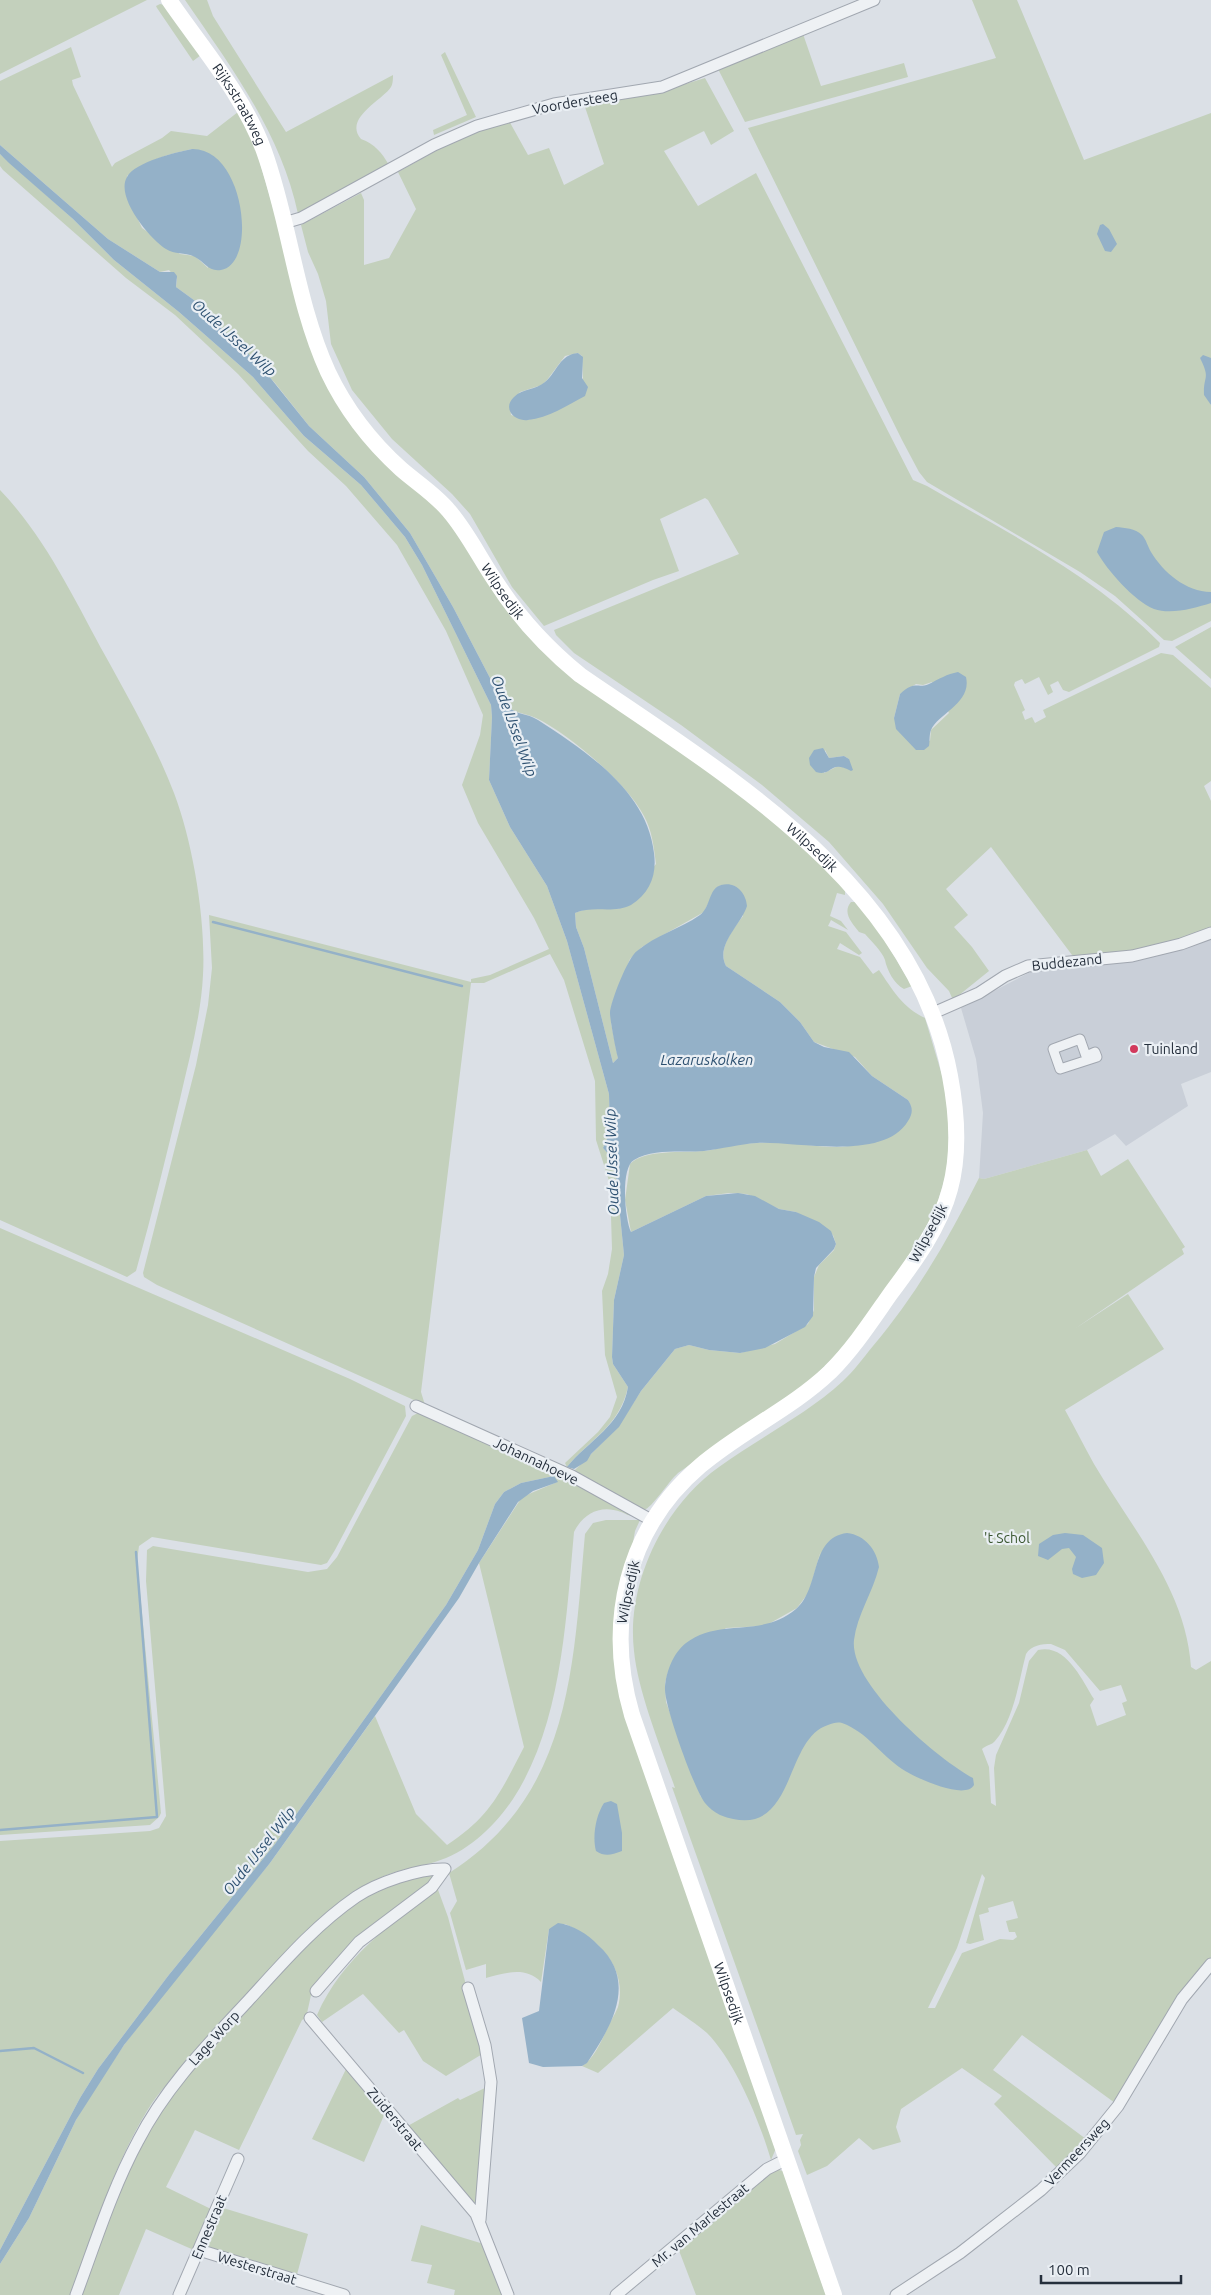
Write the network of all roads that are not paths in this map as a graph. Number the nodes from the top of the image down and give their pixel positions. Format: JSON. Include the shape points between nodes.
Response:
{"nodes":[{"id":1,"x":169,"y":0,"type":"edge"},
{"id":2,"x":874,"y":0,"type":"edge"},
{"id":3,"x":284,"y":222,"type":"junction"},
{"id":4,"x":1211,"y":933,"type":"edge"},
{"id":5,"x":931,"y":1014,"type":"junction"},
{"id":6,"x":1086,"y":1056,"type":"joint"},
{"id":7,"x":416,"y":1406,"type":"dead end"},
{"id":8,"x":653,"y":1521,"type":"junction"},
{"id":9,"x":1211,"y":1964,"type":"edge"},
{"id":10,"x":468,"y":1988,"type":"dead end"},
{"id":11,"x":316,"y":1991,"type":"dead end"},
{"id":12,"x":310,"y":2018,"type":"dead end"},
{"id":13,"x":238,"y":2159,"type":"dead end"},
{"id":14,"x":787,"y":2159,"type":"junction"},
{"id":15,"x":480,"y":2220,"type":"junction"},
{"id":16,"x":199,"y":2250,"type":"junction"},
{"id":17,"x":76,"y":2295,"type":"edge"},
{"id":18,"x":179,"y":2295,"type":"edge"},
{"id":19,"x":344,"y":2295,"type":"edge"},
{"id":20,"x":508,"y":2295,"type":"edge"},
{"id":21,"x":616,"y":2295,"type":"edge"},
{"id":22,"x":834,"y":2295,"type":"edge"},
{"id":23,"x":896,"y":2295,"type":"edge"}],
"edges":[{"from":1,"to":3,"type":"main road","name":"Rijksstraatweg","via":[[231,89],[255,130],[270,168]]},
{"from":2,"to":3,"type":"street","name":"Voordersteeg","via":[[662,87],[554,104],[478,126],[434,145],[301,218]]},
{"from":3,"to":5,"type":"main road","name":"Wilpsedijk","via":[[321,356],[344,404],[366,435],[447,509],[518,614],[556,655],[580,675],[735,781],[820,854],[882,924],[909,967]]},
{"from":4,"to":5,"type":"street","name":"Buddezand","via":[[1132,956],[1028,966]]},
{"from":5,"to":8,"type":"main road","name":"Wilpsedijk","via":[[947,1057],[956,1102],[957,1131],[950,1188],[937,1223],[868,1327],[832,1370],[807,1393],[702,1464],[676,1489]]},
{"from":6,"to":6,"type":"street","via":[[1095,1052],[1097,1057],[1060,1069],[1053,1049],[1080,1039]]},
{"from":7,"to":8,"type":"street","name":"Johannahoeve","via":[[572,1476]]},
{"from":8,"to":14,"type":"main road","name":"Wilpsedijk","via":[[636,1553],[626,1589],[620,1637],[624,1680],[644,1749]]},
{"from":9,"to":23,"type":"street","name":"Vermeersweg","via":[[1182,1999],[1109,2118],[1061,2173],[960,2253]]},
{"from":10,"to":15,"type":"street","name":"Zuiderstraat","via":[[491,2077]]},
{"from":11,"to":17,"type":"street","name":"Lage Worp","via":[[359,1942],[432,1887],[444,1869],[418,1872],[375,1887],[337,1912],[285,1960],[185,2071],[156,2110],[125,2166]]},
{"from":12,"to":15,"type":"street","name":"Zuiderstraat"},
{"from":13,"to":16,"type":"street","name":"Ennestraat"},
{"from":14,"to":21,"type":"street","name":"Mr. van Marlestraat","via":[[767,2169]]},
{"from":14,"to":22,"type":"main road","name":"Wilpsedijk"},
{"from":15,"to":20,"type":"street","name":"Zuiderstraat"},
{"from":16,"to":18,"type":"street","name":"Ennestraat"},
{"from":16,"to":19,"type":"street","name":"Westerstraat"}]}
